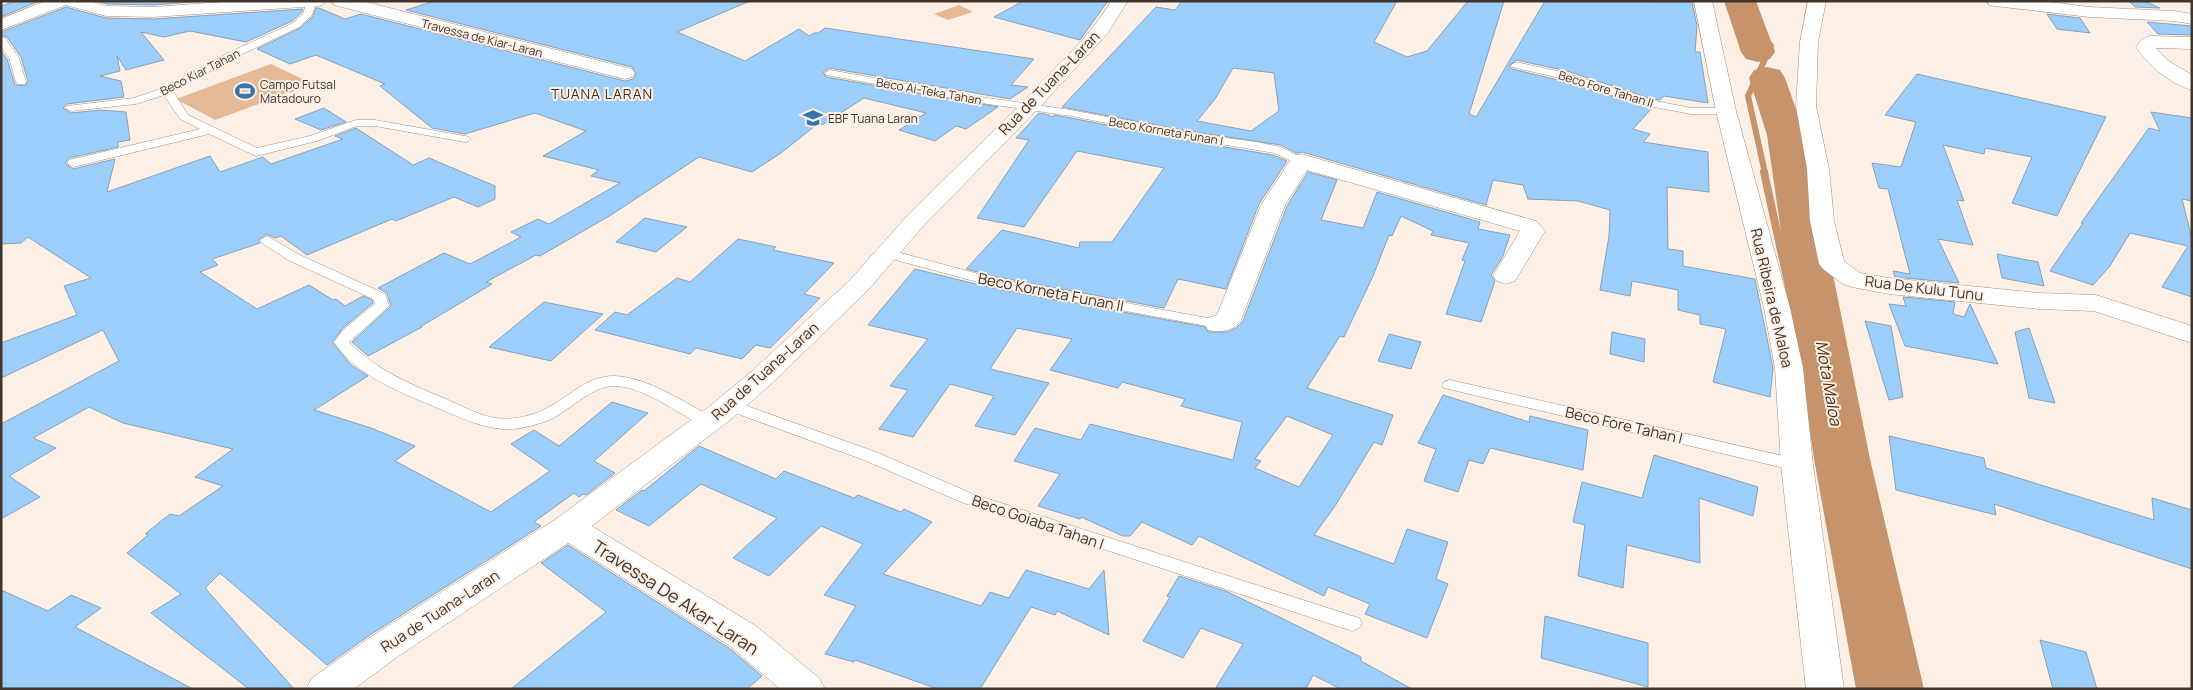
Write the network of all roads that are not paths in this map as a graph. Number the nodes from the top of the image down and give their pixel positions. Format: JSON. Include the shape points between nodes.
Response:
{"nodes":[{"id":1,"x":61,"y":1,"type":"edge"},
{"id":2,"x":70,"y":1,"type":"edge"},
{"id":3,"x":340,"y":1,"type":"edge"},
{"id":4,"x":1120,"y":1,"type":"edge"},
{"id":5,"x":1704,"y":1,"type":"edge"},
{"id":6,"x":1817,"y":1,"type":"edge"},
{"id":7,"x":1995,"y":1,"type":"edge"},
{"id":8,"x":314,"y":2,"type":"edge"},
{"id":9,"x":2192,"y":18,"type":"edge"},
{"id":10,"x":1,"y":25,"type":"edge"},
{"id":11,"x":1,"y":40,"type":"edge"},
{"id":12,"x":2192,"y":44,"type":"edge"},
{"id":13,"x":1516,"y":65,"type":"dead end"},
{"id":14,"x":626,"y":73,"type":"dead end"},
{"id":15,"x":830,"y":73,"type":"dead end"},
{"id":16,"x":21,"y":82,"type":"dead end"},
{"id":17,"x":2192,"y":84,"type":"edge"},
{"id":18,"x":167,"y":90,"type":"junction"},
{"id":19,"x":1029,"y":106,"type":"junction"},
{"id":20,"x":71,"y":108,"type":"dead end"},
{"id":21,"x":1726,"y":111,"type":"junction"},
{"id":22,"x":210,"y":130,"type":"junction"},
{"id":23,"x":465,"y":139,"type":"dead end"},
{"id":24,"x":1301,"y":161,"type":"junction"},
{"id":25,"x":73,"y":163,"type":"dead end"},
{"id":26,"x":267,"y":240,"type":"dead end"},
{"id":27,"x":886,"y":253,"type":"junction"},
{"id":28,"x":1506,"y":276,"type":"dead end"},
{"id":29,"x":1218,"y":324,"type":"joint"},
{"id":30,"x":2192,"y":335,"type":"edge"},
{"id":31,"x":1450,"y":384,"type":"dead end"},
{"id":32,"x":719,"y":413,"type":"junction"},
{"id":33,"x":1797,"y":465,"type":"junction"},
{"id":34,"x":568,"y":527,"type":"junction"},
{"id":35,"x":1352,"y":624,"type":"dead end"},
{"id":36,"x":325,"y":689,"type":"edge"},
{"id":37,"x":806,"y":689,"type":"edge"},
{"id":38,"x":1826,"y":689,"type":"edge"}],
"edges":[{"from":1,"to":10,"type":"street"},
{"from":2,"to":8,"type":"street","via":[[106,11],[153,12]]},
{"from":3,"to":14,"type":"street","name":"Travessa de Kiar-Laran"},
{"from":4,"to":19,"type":"street","name":"Rua de Tuana-Laran","via":[[1087,47]]},
{"from":5,"to":21,"type":"street","name":"Rua Ribeira de Maloa"},
{"from":6,"to":30,"type":"street","name":"Rua De Kulu Tunu","via":[[1809,42],[1806,106],[1818,169],[1822,220],[1832,264],[1852,279],[1889,286],[2039,301],[2096,303]]},
{"from":7,"to":9,"type":"street","via":[[2054,9]]},
{"from":8,"to":18,"type":"lane","name":"Beco Kiar Tahan","via":[[296,25]]},
{"from":11,"to":16,"type":"lane","via":[[14,58]]},
{"from":12,"to":17,"type":"street","via":[[2150,42],[2145,47],[2160,64]]},
{"from":13,"to":21,"type":"lane","name":"Beco Fore Tahan II","via":[[1562,75],[1644,102],[1691,111]]},
{"from":15,"to":19,"type":"lane","name":"Beco Ai-Teka Tahan"},
{"from":18,"to":20,"type":"lane","name":"Beco Kiar Tahan","via":[[136,101]]},
{"from":18,"to":22,"type":"lane","via":[[184,117]]},
{"from":19,"to":24,"type":"lane","name":"Beco Korneta Funan I","via":[[1277,150]]},
{"from":19,"to":27,"type":"street","name":"Rua de Tuana-Laran"},
{"from":21,"to":33,"type":"street","name":"Rua Ribeira de Maloa","via":[[1777,308],[1788,368]]},
{"from":22,"to":23,"type":"lane","via":[[256,152],[313,139],[356,123],[375,123]]},
{"from":22,"to":25,"type":"lane"},
{"from":24,"to":28,"type":"street","via":[[1528,226],[1533,231]]},
{"from":24,"to":29,"type":"street","via":[[1273,205],[1228,320]]},
{"from":26,"to":32,"type":"lane","name":"Beco Goiaba Tahan I","via":[[292,258],[380,297],[382,304],[376,312],[346,333],[342,342],[352,356],[387,380],[481,421],[506,424],[531,420],[550,413],[596,383],[616,380]]},
{"from":27,"to":29,"type":"lane","name":"Beco Korneta Funan II","via":[[996,283]]},
{"from":27,"to":32,"type":"street","name":"Rua de Tuana-Laran","via":[[859,284],[761,378]]},
{"from":31,"to":33,"type":"lane","name":"Beco Fore Tahan I"},
{"from":32,"to":34,"type":"street","name":"Rua de Tuana-Laran"},
{"from":32,"to":35,"type":"lane","name":"Beco Goiaba Tahan I","via":[[870,456],[1001,510]]},
{"from":33,"to":38,"type":"street","name":"Rua Ribeira de Maloa"},
{"from":34,"to":36,"type":"street","name":"Rua de Tuana-Laran","via":[[384,646]]},
{"from":34,"to":37,"type":"street","name":"Travessa De Akar-Laran","via":[[743,636]]}]}
